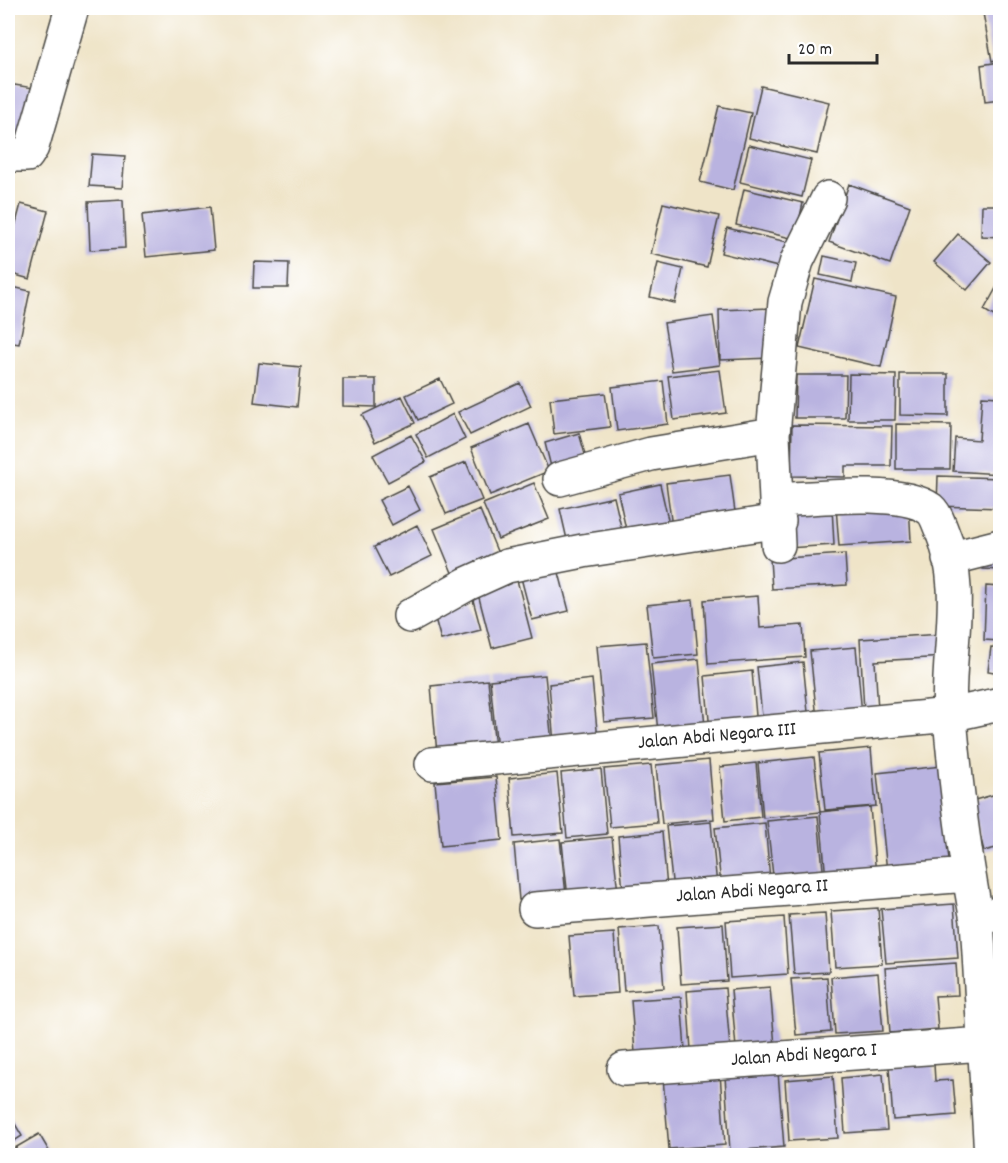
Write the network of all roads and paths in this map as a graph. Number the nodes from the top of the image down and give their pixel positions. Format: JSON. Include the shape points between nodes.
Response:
{"nodes":[{"id":1,"x":72,"y":8,"type":"edge"},
{"id":2,"x":8,"y":154,"type":"edge"},
{"id":3,"x":828,"y":198,"type":"dead end"},
{"id":4,"x":773,"y":434,"type":"junction"},
{"id":5,"x":560,"y":479,"type":"dead end"},
{"id":6,"x":778,"y":522,"type":"junction"},
{"id":7,"x":1000,"y":546,"type":"edge"},
{"id":8,"x":949,"y":559,"type":"junction"},
{"id":9,"x":410,"y":616,"type":"dead end"},
{"id":10,"x":1000,"y":704,"type":"edge"},
{"id":11,"x":950,"y":715,"type":"junction"},
{"id":12,"x":432,"y":764,"type":"dead end"},
{"id":13,"x":968,"y":875,"type":"junction"},
{"id":14,"x":535,"y":909,"type":"dead end"},
{"id":15,"x":989,"y":917,"type":"edge"},
{"id":16,"x":984,"y":1044,"type":"junction"},
{"id":17,"x":624,"y":1069,"type":"dead end"},
{"id":18,"x":991,"y":1155,"type":"edge"}],
"edges":[{"from":1,"to":2,"type":"street","via":[[32,147],[27,155]]},
{"from":3,"to":4,"type":"street","via":[[796,261],[785,302]]},
{"from":4,"to":5,"type":"street","via":[[651,454]]},
{"from":4,"to":6,"type":"street"},
{"from":6,"to":8,"type":"street","via":[[892,498],[919,502],[933,511],[947,542]]},
{"from":6,"to":9,"type":"street","via":[[507,566]]},
{"from":7,"to":8,"type":"street"},
{"from":8,"to":11,"type":"street","via":[[956,601]]},
{"from":10,"to":11,"type":"street","name":"Jalan Abdi Negara III"},
{"from":11,"to":12,"type":"street","name":"Jalan Abdi Negara III"},
{"from":11,"to":13,"type":"street"},
{"from":13,"to":14,"type":"street","name":"Jalan Abdi Negara II"},
{"from":13,"to":15,"type":"street"},
{"from":15,"to":16,"type":"street"},
{"from":16,"to":17,"type":"street","name":"Jalan Abdi Negara I"},
{"from":16,"to":18,"type":"street"}]}
